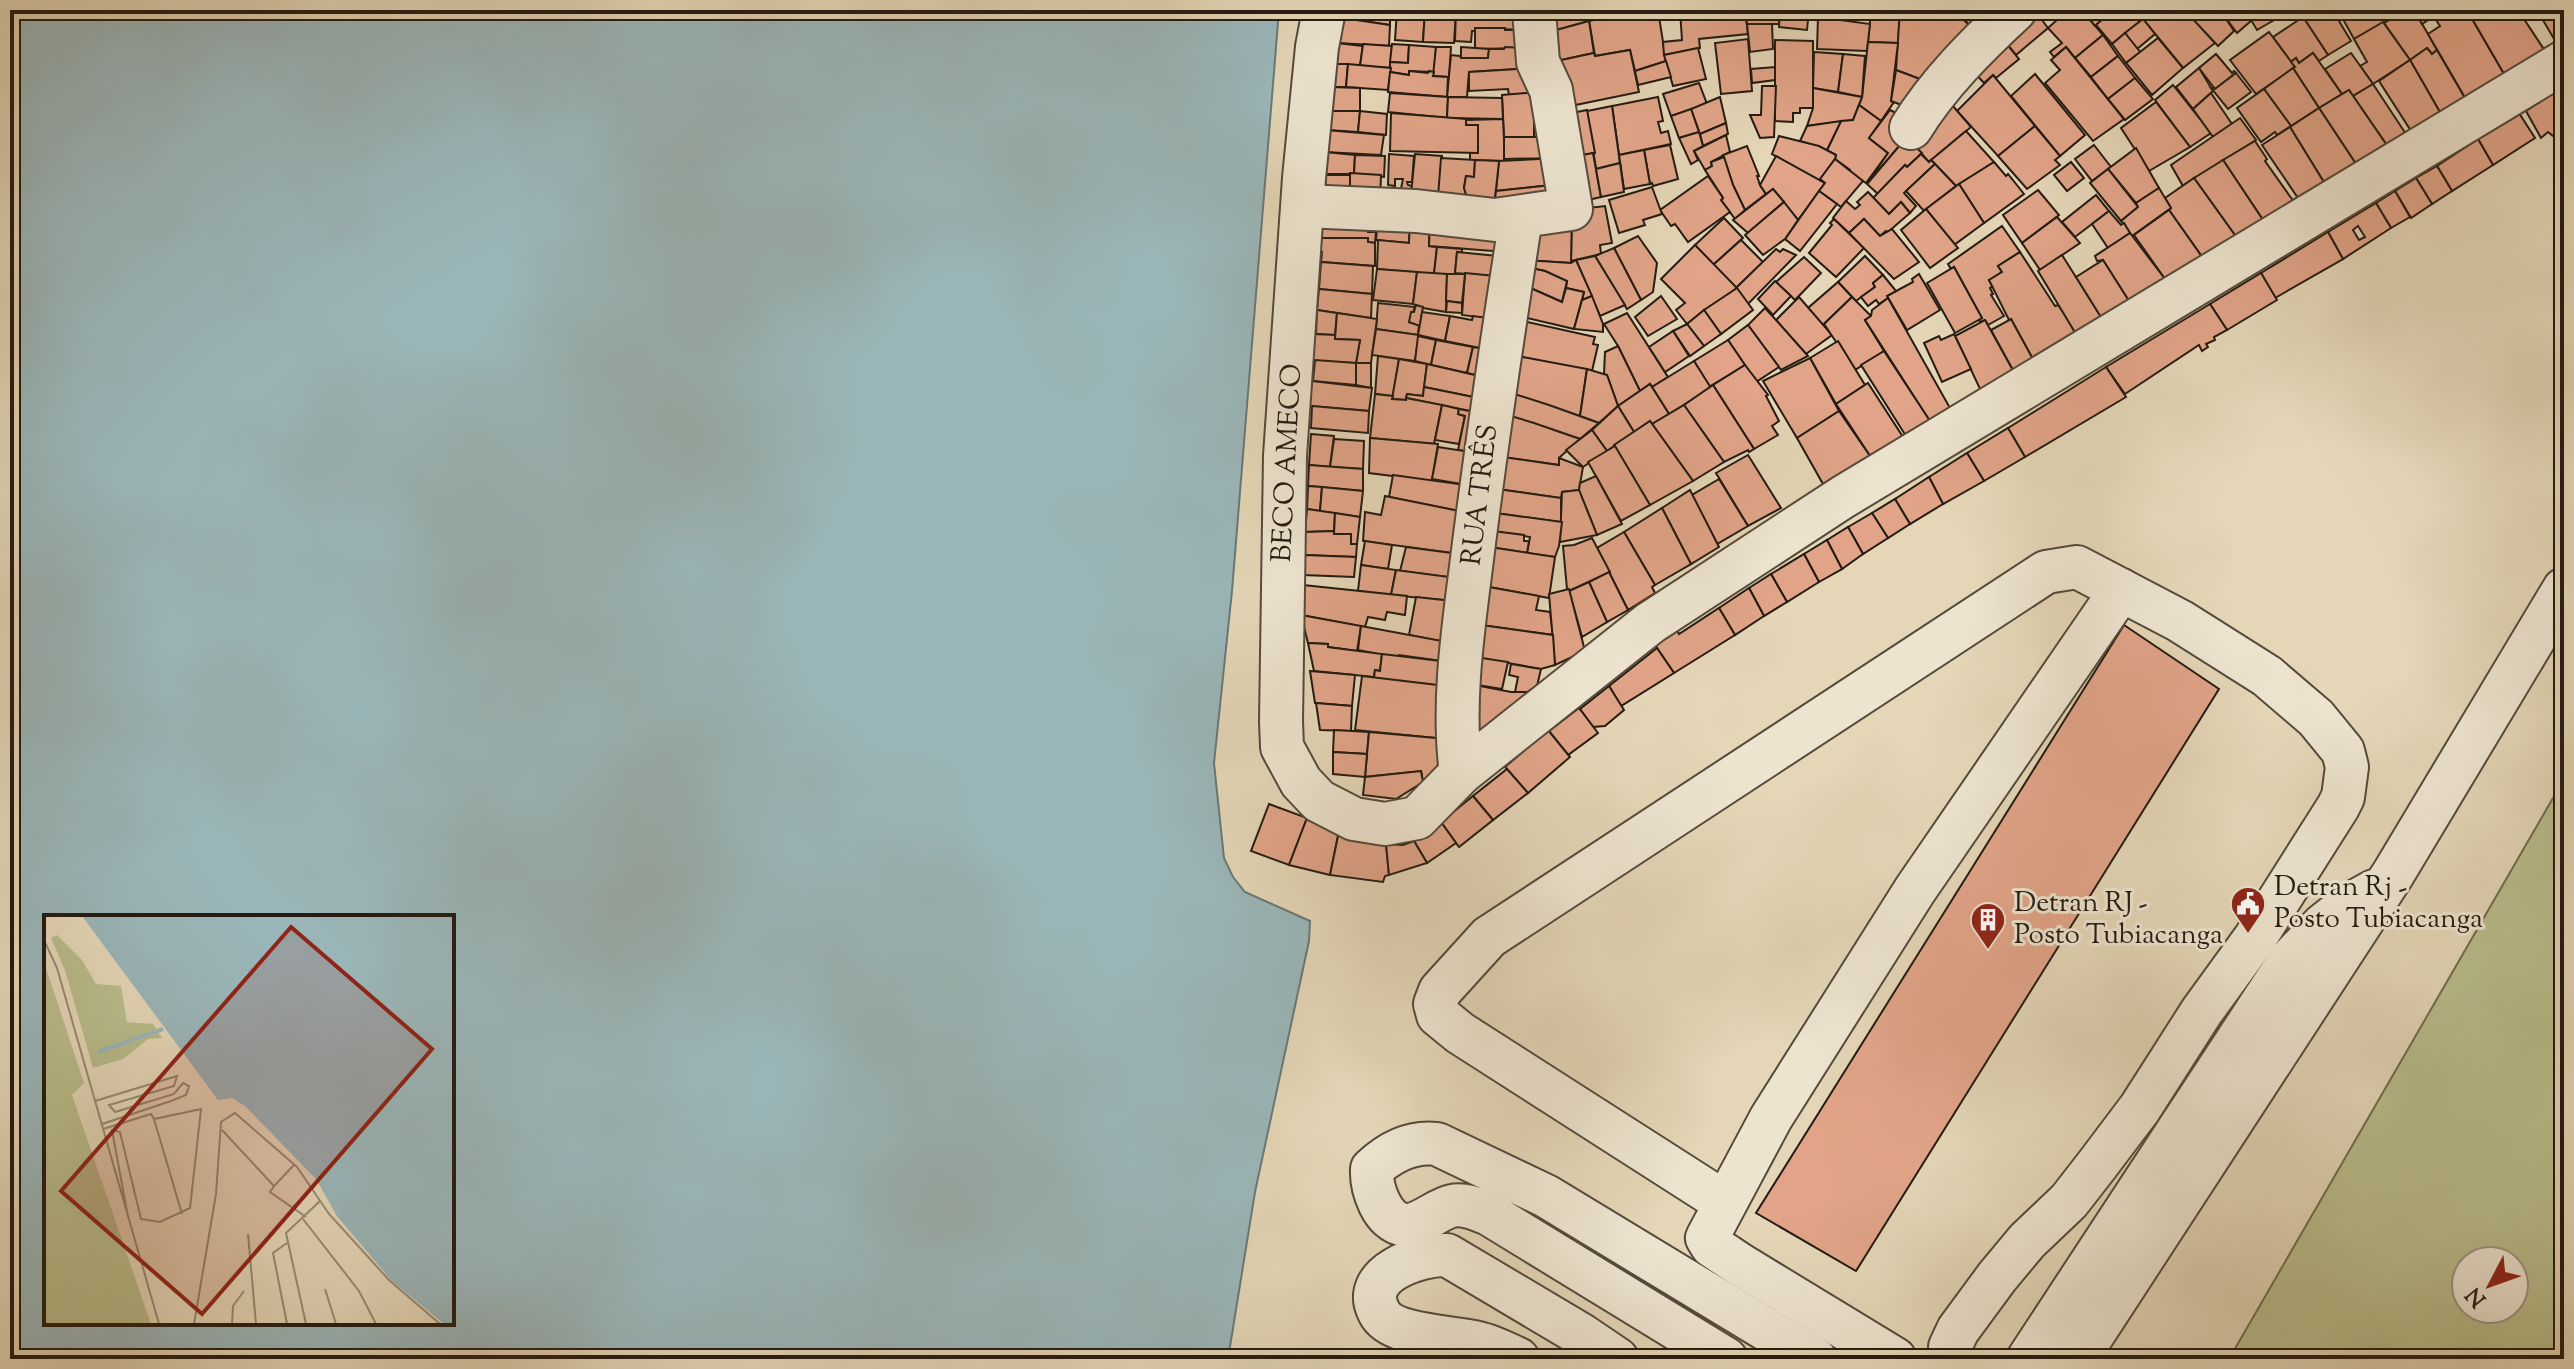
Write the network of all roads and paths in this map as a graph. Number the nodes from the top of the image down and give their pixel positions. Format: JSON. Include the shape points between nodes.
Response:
{"nodes":[{"id":1,"x":1324,"y":10,"type":"edge"},
{"id":2,"x":1534,"y":10,"type":"edge"},
{"id":3,"x":2015,"y":10,"type":"edge"},
{"id":4,"x":2564,"y":62,"type":"edge"},
{"id":5,"x":1911,"y":128,"type":"dead end"},
{"id":6,"x":1304,"y":206,"type":"junction"},
{"id":7,"x":1521,"y":218,"type":"junction"},
{"id":8,"x":2564,"y":589,"type":"edge"},
{"id":9,"x":2121,"y":590,"type":"junction"},
{"id":10,"x":1461,"y":773,"type":"junction"},
{"id":11,"x":2393,"y":874,"type":"junction"},
{"id":12,"x":1724,"y":1202,"type":"junction"},
{"id":13,"x":1518,"y":1359,"type":"edge"},
{"id":14,"x":1617,"y":1359,"type":"edge"},
{"id":15,"x":1726,"y":1359,"type":"edge"},
{"id":16,"x":1815,"y":1359,"type":"edge"},
{"id":17,"x":1895,"y":1359,"type":"edge"},
{"id":18,"x":1953,"y":1359,"type":"edge"},
{"id":19,"x":2028,"y":1359,"type":"edge"},
{"id":20,"x":2077,"y":1359,"type":"edge"}],
"edges":[{"from":1,"to":6,"type":"street","name":"BECO AMECO"},
{"from":2,"to":7,"type":"street","via":[[1538,62],[1551,90],[1571,209]]},
{"from":3,"to":5,"type":"street","via":[[1977,45]]},
{"from":4,"to":10,"type":"street","via":[[1843,497],[1650,623]]},
{"from":6,"to":7,"type":"street"},
{"from":6,"to":10,"type":"street","name":"BECO AMECO","via":[[1285,456],[1282,747],[1301,782],[1319,801],[1354,819],[1385,824],[1417,818]]},
{"from":7,"to":10,"type":"street","name":"RUA TRÊS","via":[[1471,570],[1456,736]]},
{"from":8,"to":11,"type":"street"},
{"from":9,"to":12,"type":"street","via":[[1915,890]]},
{"from":9,"to":12,"type":"street","via":[[2077,567],[2046,572],[1489,937],[1440,991],[1438,1015],[1460,1033]]},
{"from":9,"to":18,"type":"street","via":[[2267,676],[2316,718],[2343,751],[2343,797],[2140,1108],[2069,1201],[2027,1241],[1958,1330],[1950,1347]]},
{"from":11,"to":19,"type":"street","via":[[2323,925],[2290,960]]},
{"from":11,"to":20,"type":"street"},
{"from":12,"to":17,"type":"street","via":[[1707,1238],[1712,1246]]},
{"from":13,"to":14,"type":"street","via":[[1480,1343],[1399,1329],[1378,1311],[1377,1286],[1394,1269],[1447,1255]]},
{"from":15,"to":16,"type":"street","via":[[1489,1214],[1453,1206],[1405,1225],[1390,1219],[1371,1183],[1372,1169],[1400,1149],[1421,1142],[1437,1144],[1546,1196]]}]}
